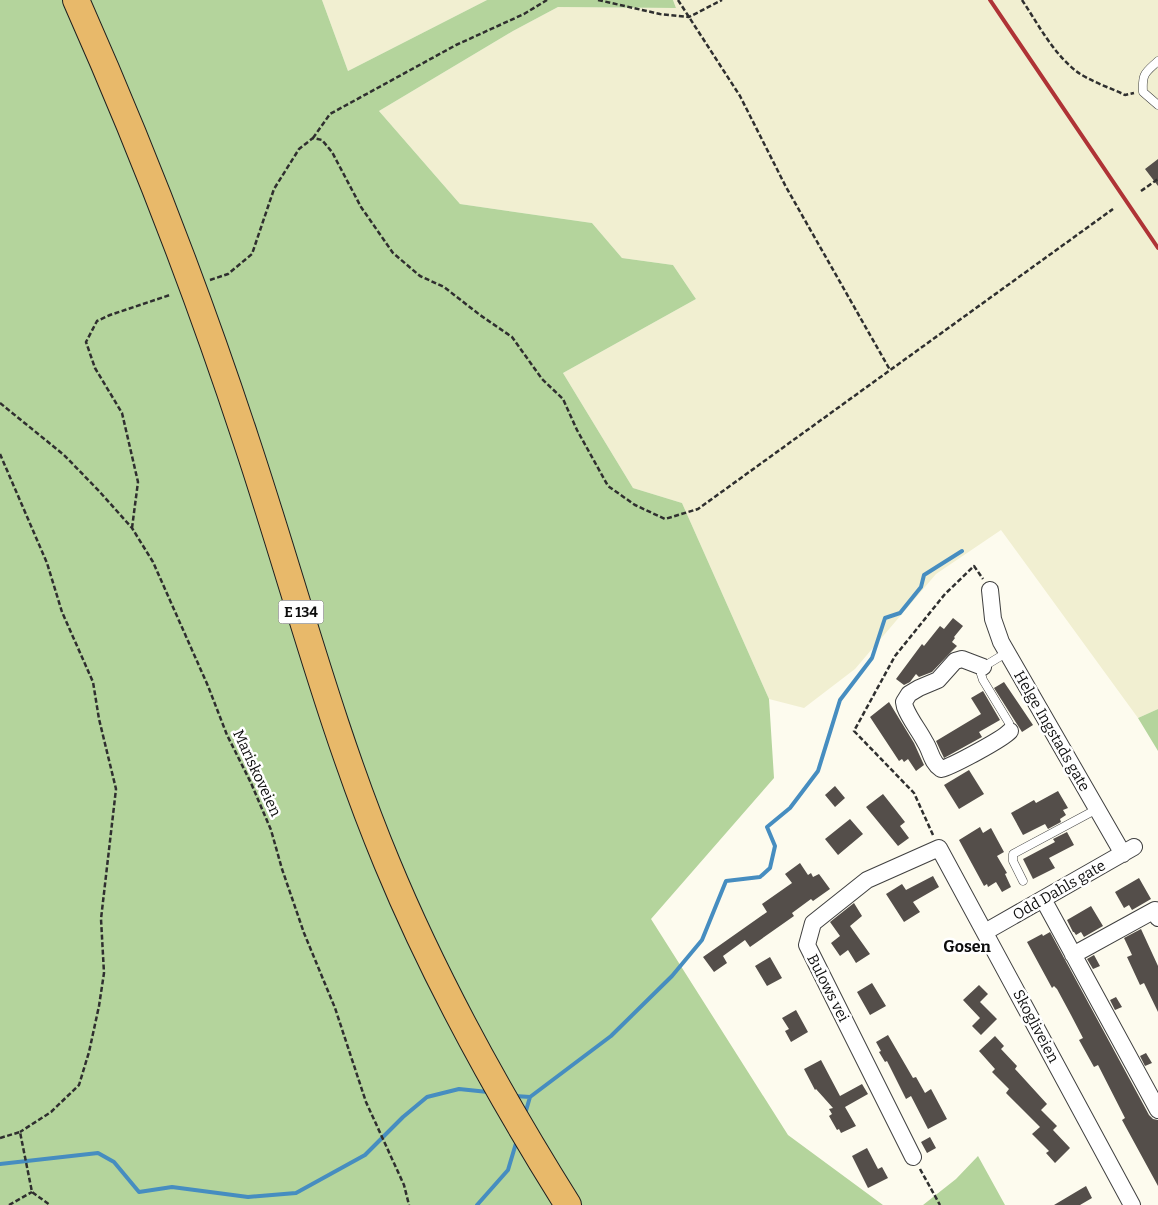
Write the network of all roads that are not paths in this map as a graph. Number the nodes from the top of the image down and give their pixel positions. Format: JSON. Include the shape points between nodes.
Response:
{"nodes":[{"id":1,"x":65,"y":0,"type":"edge"},
{"id":2,"x":76,"y":0,"type":"edge"},
{"id":3,"x":1158,"y":61,"type":"edge"},
{"id":4,"x":1158,"y":105,"type":"edge"},
{"id":5,"x":990,"y":590,"type":"dead end"},
{"id":6,"x":1006,"y":653,"type":"junction"},
{"id":7,"x":983,"y":667,"type":"junction"},
{"id":8,"x":1010,"y":731,"type":"joint"},
{"id":9,"x":1097,"y":809,"type":"junction"},
{"id":10,"x":939,"y":848,"type":"joint"},
{"id":11,"x":1128,"y":850,"type":"joint"},
{"id":12,"x":1023,"y":881,"type":"dead end"},
{"id":13,"x":1042,"y":899,"type":"junction"},
{"id":14,"x":1158,"y":918,"type":"edge"},
{"id":15,"x":985,"y":932,"type":"junction"},
{"id":16,"x":1073,"y":955,"type":"junction"},
{"id":17,"x":1158,"y":1110,"type":"edge"},
{"id":18,"x":913,"y":1157,"type":"road end"},
{"id":19,"x":556,"y":1205,"type":"edge"},
{"id":20,"x":568,"y":1205,"type":"edge"},
{"id":21,"x":1132,"y":1205,"type":"edge"}],
"edges":[{"from":1,"to":19,"type":"highway","number":"E 134","via":[[189,307],[260,511],[332,743],[378,865],[428,979],[471,1062]]},
{"from":2,"to":20,"type":"highway","number":"E 134","via":[[199,303],[263,492],[326,695],[386,862],[457,1015],[501,1096]]},
{"from":3,"to":4,"type":"lane","via":[[1142,78],[1142,92]]},
{"from":5,"to":6,"type":"street","name":"Helge Ingstads gate","via":[[993,619]]},
{"from":6,"to":7,"type":"lane","name":"Helge Ingstads gate"},
{"from":6,"to":9,"type":"street","name":"Helge Ingstads gate"},
{"from":7,"to":8,"type":"lane","via":[[983,680],[1009,723]]},
{"from":7,"to":8,"type":"street","via":[[962,659],[955,661],[938,680],[909,694],[904,702],[907,712],[941,769]]},
{"from":9,"to":11,"type":"street","name":"Helge Ingstads gate"},
{"from":9,"to":12,"type":"lane","name":"Helge Ingstads gate","via":[[1013,854]]},
{"from":10,"to":15,"type":"street","name":"Skogliveien"},
{"from":10,"to":18,"type":"street","name":"Bulows vei","via":[[867,880],[813,923],[807,945]]},
{"from":11,"to":13,"type":"street","name":"Odd Dahls gate"},
{"from":13,"to":15,"type":"street","name":"Odd Dahls gate"},
{"from":13,"to":16,"type":"street"},
{"from":14,"to":16,"type":"street","via":[[1155,910]]},
{"from":15,"to":21,"type":"street","name":"Skogliveien"},
{"from":16,"to":17,"type":"street"}]}
